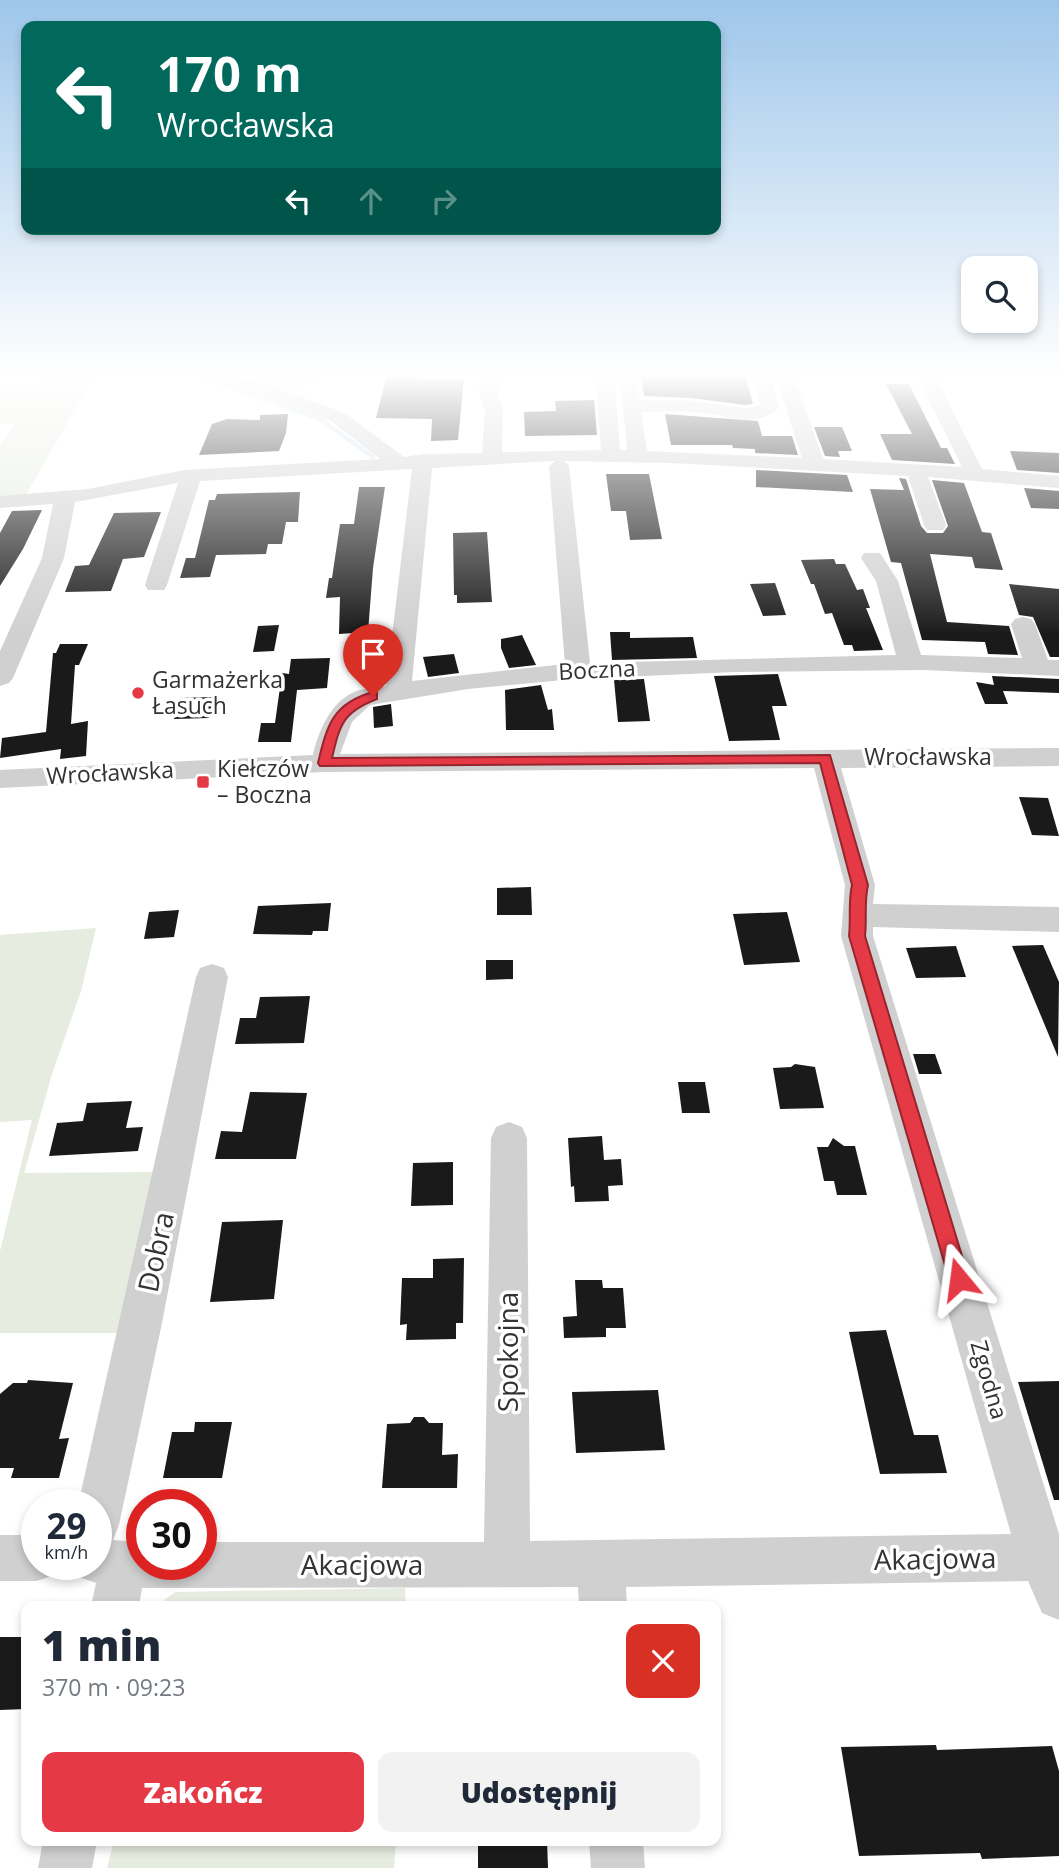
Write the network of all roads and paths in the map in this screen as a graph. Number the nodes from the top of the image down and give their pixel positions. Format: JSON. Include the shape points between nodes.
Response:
{"nodes":[{"id":1,"x":408,"y":461,"type":"edge"},
{"id":2,"x":424,"y":461,"type":"edge"},
{"id":3,"x":730,"y":461,"type":"edge"},
{"id":4,"x":813,"y":461,"type":"edge"},
{"id":5,"x":969,"y":461,"type":"edge"},
{"id":6,"x":397,"y":462,"type":"joint"},
{"id":7,"x":559,"y":466,"type":"dead end"},
{"id":8,"x":815,"y":466,"type":"junction"},
{"id":9,"x":916,"y":471,"type":"junction"},
{"id":10,"x":975,"y":474,"type":"junction"},
{"id":11,"x":191,"y":476,"type":"junction"},
{"id":12,"x":1059,"y":482,"type":"edge"},
{"id":13,"x":65,"y":498,"type":"junction"},
{"id":14,"x":0,"y":502,"type":"edge"},
{"id":15,"x":935,"y":524,"type":"dead end"},
{"id":16,"x":872,"y":558,"type":"dead end"},
{"id":17,"x":156,"y":585,"type":"dead end"},
{"id":18,"x":1023,"y":624,"type":"dead end"},
{"id":19,"x":911,"y":663,"type":"junction"},
{"id":20,"x":1048,"y":668,"type":"edge"},
{"id":21,"x":578,"y":670,"type":"junction"},
{"id":22,"x":0,"y":678,"type":"edge"},
{"id":23,"x":398,"y":692,"type":"junction"},
{"id":24,"x":1059,"y":757,"type":"edge"},
{"id":25,"x":825,"y":758,"type":"junction"},
{"id":26,"x":324,"y":763,"type":"junction"},
{"id":27,"x":0,"y":779,"type":"edge"},
{"id":28,"x":859,"y":915,"type":"junction"},
{"id":29,"x":1059,"y":920,"type":"edge"},
{"id":30,"x":212,"y":977,"type":"dead end"},
{"id":31,"x":509,"y":1138,"type":"dead end"},
{"id":32,"x":104,"y":1489,"type":"edge"},
{"id":33,"x":0,"y":1558,"type":"edge"},
{"id":34,"x":21,"y":1558,"type":"edge"},
{"id":35,"x":507,"y":1565,"type":"junction"},
{"id":36,"x":1053,"y":1570,"type":"edge"},
{"id":37,"x":112,"y":1577,"type":"edge"},
{"id":38,"x":602,"y":1585,"type":"edge"},
{"id":39,"x":69,"y":1846,"type":"edge"},
{"id":40,"x":616,"y":1846,"type":"edge"},
{"id":41,"x":65,"y":1868,"type":"edge"},
{"id":42,"x":618,"y":1868,"type":"edge"}],
"edges":[{"from":1,"to":6,"type":"street"},
{"from":2,"to":23,"type":"street"},
{"from":3,"to":8,"type":"street"},
{"from":4,"to":8,"type":"street"},
{"from":5,"to":10,"type":"street"},
{"from":6,"to":11,"type":"street"},
{"from":7,"to":21,"type":"street"},
{"from":8,"to":9,"type":"street"},
{"from":9,"to":10,"type":"street"},
{"from":9,"to":15,"type":"street"},
{"from":10,"to":12,"type":"street"},
{"from":11,"to":13,"type":"street"},
{"from":11,"to":17,"type":"street"},
{"from":13,"to":14,"type":"street"},
{"from":13,"to":22,"type":"street","via":[[53,558]]},
{"from":16,"to":19,"type":"street","via":[[887,582]]},
{"from":18,"to":20,"type":"street","name":"Boczna"},
{"from":19,"to":20,"type":"street","name":"Boczna"},
{"from":19,"to":21,"type":"street","name":"Boczna"},
{"from":21,"to":23,"type":"street","name":"Boczna"},
{"from":23,"to":26,"type":"street","name":"Boczna","via":[[351,704],[331,736]]},
{"from":24,"to":25,"type":"street","name":"Wrocławska"},
{"from":25,"to":26,"type":"street","name":"Wrocławska"},
{"from":25,"to":28,"type":"street","name":"Zgodna","via":[[860,885]]},
{"from":26,"to":27,"type":"street","name":"Wrocławska"},
{"from":28,"to":29,"type":"street"},
{"from":28,"to":36,"type":"street","name":"Zgodna","via":[[857,936]]},
{"from":30,"to":32,"type":"street","name":"Dobra"},
{"from":31,"to":35,"type":"street","name":"Spokojna"},
{"from":33,"to":34,"type":"street"},
{"from":35,"to":37,"type":"street","name":"Akacjowa"},
{"from":35,"to":38,"type":"street","name":"Akacjowa"},
{"from":36,"to":38,"type":"street","name":"Akacjowa"},
{"from":39,"to":41,"type":"street"},
{"from":40,"to":42,"type":"street"}]}
